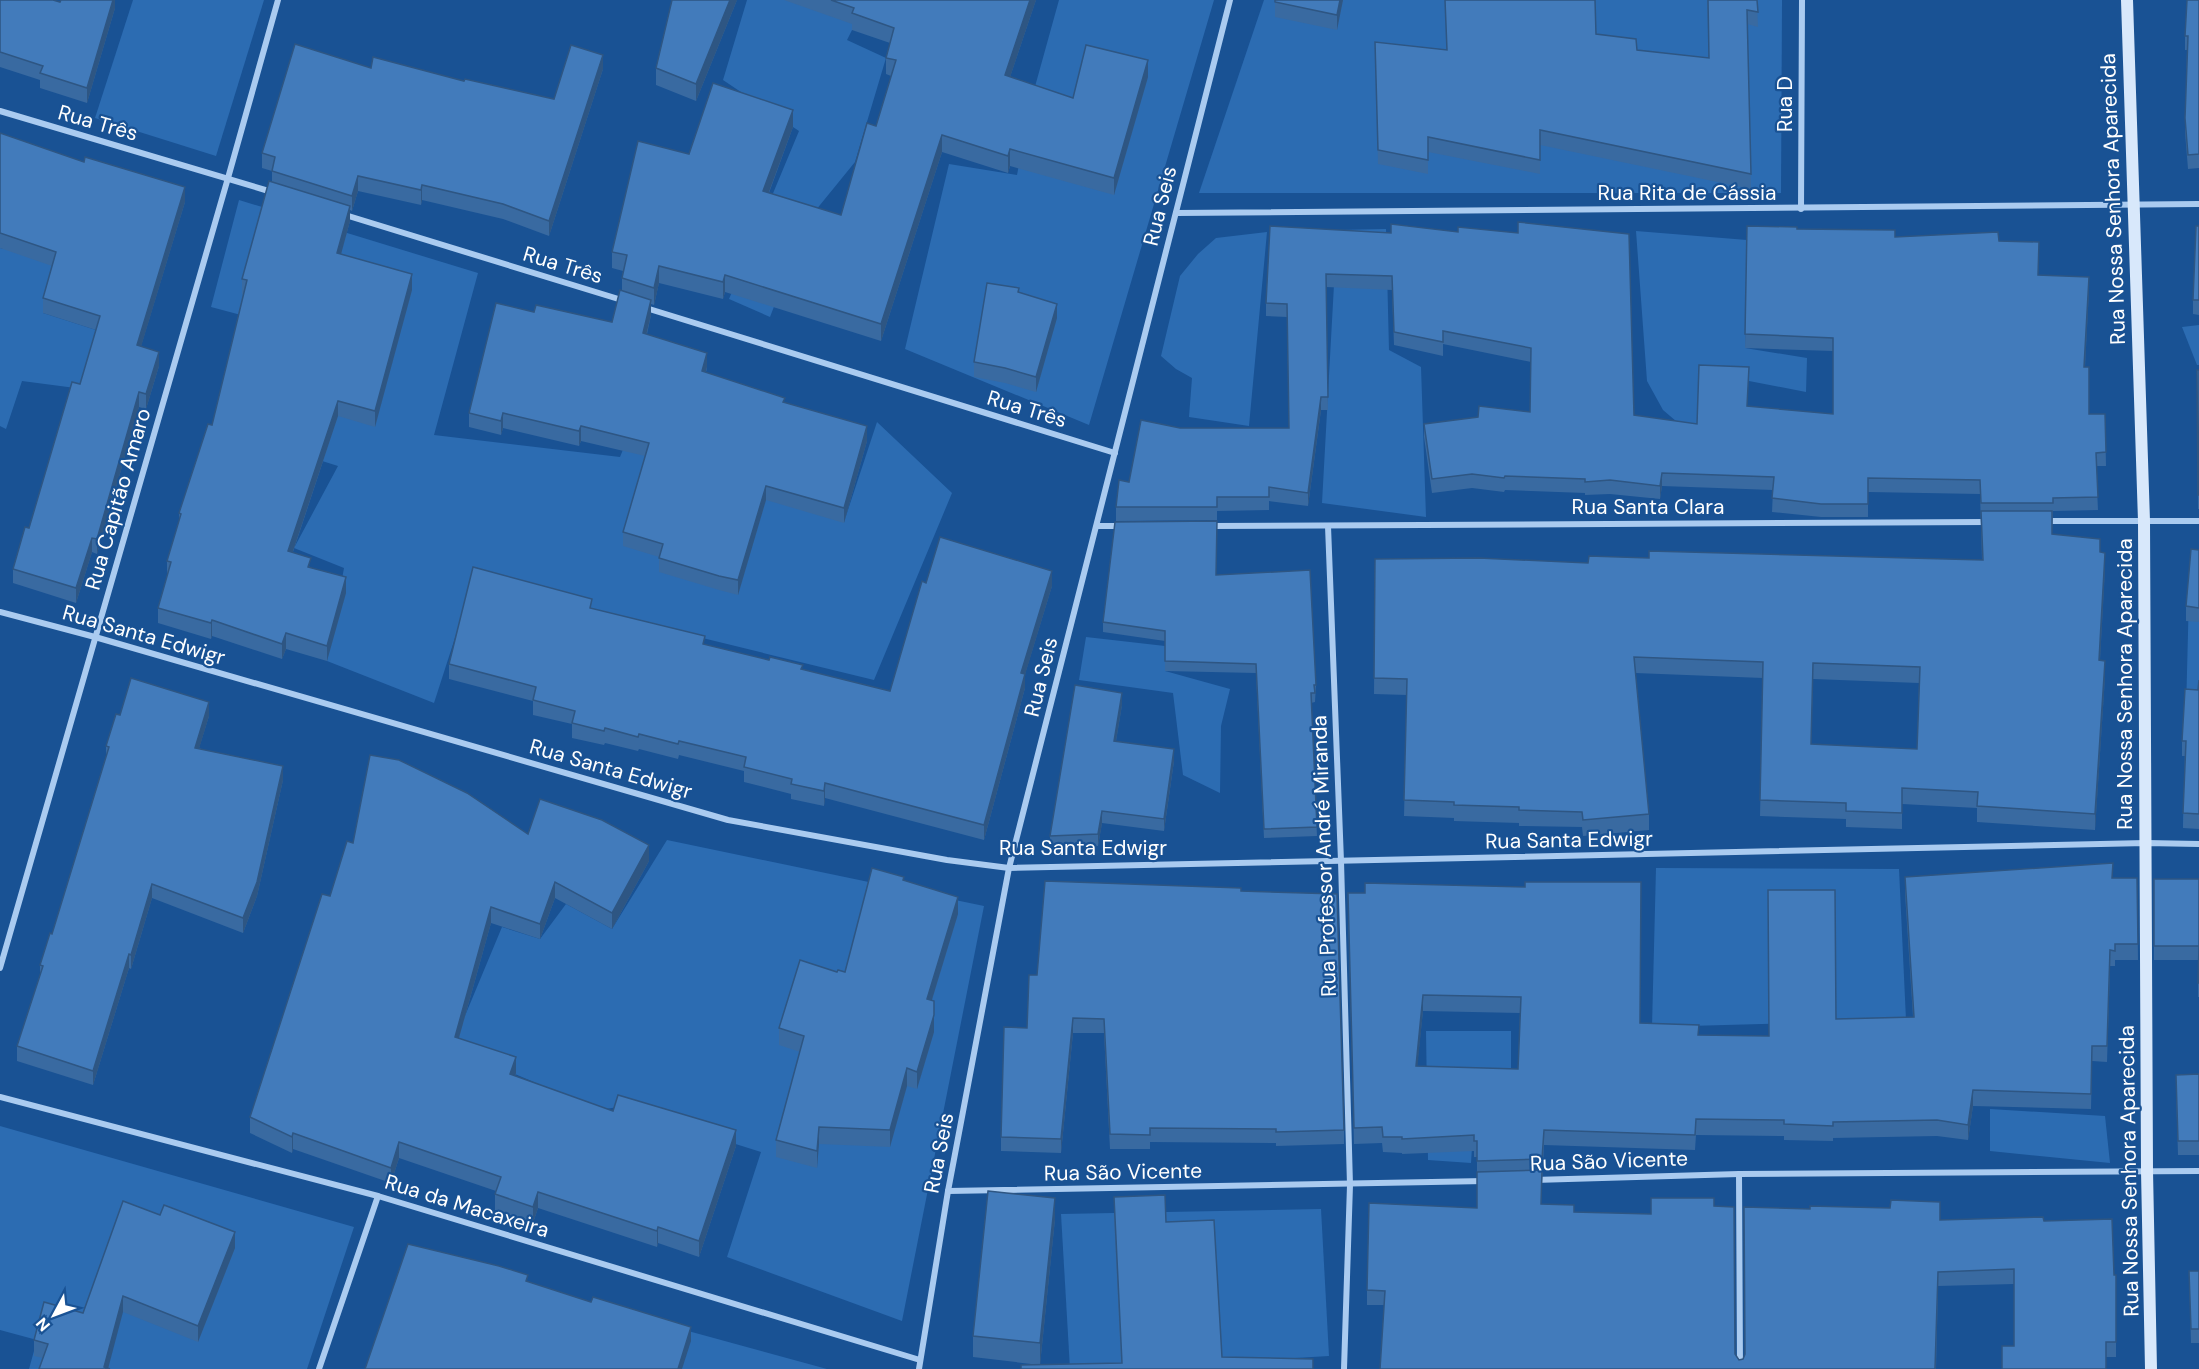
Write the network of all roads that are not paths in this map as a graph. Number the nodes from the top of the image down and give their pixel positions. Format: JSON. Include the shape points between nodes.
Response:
{"nodes":[{"id":1,"x":278,"y":0,"type":"edge"},
{"id":2,"x":1230,"y":0,"type":"edge"},
{"id":3,"x":1802,"y":0,"type":"edge"},
{"id":4,"x":2127,"y":0,"type":"edge"},
{"id":5,"x":0,"y":111,"type":"edge"},
{"id":6,"x":228,"y":178,"type":"junction"},
{"id":7,"x":285,"y":196,"type":"edge"},
{"id":8,"x":2199,"y":204,"type":"edge"},
{"id":9,"x":2133,"y":205,"type":"junction"},
{"id":10,"x":1801,"y":209,"type":"junction"},
{"id":11,"x":331,"y":210,"type":"edge"},
{"id":12,"x":1176,"y":213,"type":"junction"},
{"id":13,"x":1115,"y":453,"type":"junction"},
{"id":14,"x":2038,"y":521,"type":"edge"},
{"id":15,"x":2144,"y":521,"type":"junction"},
{"id":16,"x":2199,"y":521,"type":"edge"},
{"id":17,"x":1990,"y":522,"type":"edge"},
{"id":18,"x":1097,"y":526,"type":"junction"},
{"id":19,"x":1131,"y":526,"type":"edge"},
{"id":20,"x":1201,"y":526,"type":"edge"},
{"id":21,"x":1328,"y":526,"type":"junction"},
{"id":22,"x":0,"y":612,"type":"edge"},
{"id":23,"x":95,"y":637,"type":"junction"},
{"id":24,"x":2146,"y":843,"type":"junction"},
{"id":25,"x":2199,"y":844,"type":"edge"},
{"id":26,"x":1341,"y":861,"type":"junction"},
{"id":27,"x":1009,"y":868,"type":"junction"},
{"id":28,"x":0,"y":968,"type":"edge"},
{"id":29,"x":0,"y":1097,"type":"edge"},
{"id":30,"x":2148,"y":1171,"type":"junction"},
{"id":31,"x":2199,"y":1171,"type":"edge"},
{"id":32,"x":1739,"y":1174,"type":"junction"},
{"id":33,"x":1527,"y":1180,"type":"edge"},
{"id":34,"x":1491,"y":1181,"type":"edge"},
{"id":35,"x":1350,"y":1185,"type":"junction"},
{"id":36,"x":948,"y":1191,"type":"junction"},
{"id":37,"x":378,"y":1196,"type":"junction"},
{"id":38,"x":920,"y":1360,"type":"junction"},
{"id":39,"x":319,"y":1369,"type":"edge"},
{"id":40,"x":919,"y":1369,"type":"edge"},
{"id":41,"x":1344,"y":1369,"type":"edge"},
{"id":42,"x":1740,"y":1369,"type":"edge"},
{"id":43,"x":2151,"y":1369,"type":"edge"}],
"edges":[{"from":1,"to":6,"type":"street","name":"Rua Capitão Amaro"},
{"from":2,"to":12,"type":"street","name":"Rua Seis"},
{"from":3,"to":10,"type":"street","name":"Rua D"},
{"from":4,"to":9,"type":"main road","name":"Rua Nossa Senhora Aparecida"},
{"from":5,"to":6,"type":"street","name":"Rua Três"},
{"from":6,"to":7,"type":"street","name":"Rua Três"},
{"from":6,"to":23,"type":"street","name":"Rua Capitão Amaro"},
{"from":8,"to":9,"type":"street","name":"Rua Rita de Cássia"},
{"from":9,"to":10,"type":"street","name":"Rua Rita de Cássia"},
{"from":9,"to":15,"type":"main road","name":"Rua Nossa Senhora Aparecida"},
{"from":10,"to":12,"type":"street","name":"Rua Rita de Cássia"},
{"from":11,"to":13,"type":"street","name":"Rua Três"},
{"from":12,"to":13,"type":"street","name":"Rua Seis"},
{"from":13,"to":18,"type":"street","name":"Rua Seis"},
{"from":14,"to":15,"type":"street"},
{"from":15,"to":16,"type":"street"},
{"from":15,"to":24,"type":"main road","name":"Rua Nossa Senhora Aparecida"},
{"from":17,"to":21,"type":"street","name":"Rua Santa Clara"},
{"from":18,"to":19,"type":"street"},
{"from":18,"to":27,"type":"street","name":"Rua Seis"},
{"from":20,"to":21,"type":"street","name":"Rua Santa Clara"},
{"from":21,"to":26,"type":"street","name":"Rua Professor André Miranda"},
{"from":22,"to":23,"type":"street","name":"Rua Santa Edwigr"},
{"from":23,"to":27,"type":"street","name":"Rua Santa Edwigr","via":[[728,820]]},
{"from":23,"to":28,"type":"street","name":"Rua Capitão Amaro"},
{"from":24,"to":25,"type":"street","name":"Rua Santa Edwigr"},
{"from":24,"to":26,"type":"street","name":"Rua Santa Edwigr"},
{"from":24,"to":30,"type":"main road","name":"Rua Nossa Senhora Aparecida"},
{"from":26,"to":27,"type":"street","name":"Rua Santa Edwigr"},
{"from":26,"to":35,"type":"street","name":"Rua Professor André Miranda"},
{"from":27,"to":36,"type":"street","name":"Rua Seis"},
{"from":29,"to":37,"type":"street","name":"Rua da Macaxeira"},
{"from":30,"to":31,"type":"street","name":"Rua São Vicente"},
{"from":30,"to":32,"type":"street","name":"Rua São Vicente"},
{"from":30,"to":43,"type":"main road","name":"Rua Nossa Senhora Aparecida"},
{"from":32,"to":33,"type":"street","name":"Rua São Vicente"},
{"from":32,"to":42,"type":"street"},
{"from":34,"to":35,"type":"street","name":"Rua São Vicente"},
{"from":35,"to":36,"type":"street","name":"Rua São Vicente"},
{"from":35,"to":41,"type":"street","name":"Rua Professor André Miranda"},
{"from":36,"to":38,"type":"street","name":"Rua Seis"},
{"from":37,"to":38,"type":"street","name":"Rua da Macaxeira"},
{"from":37,"to":39,"type":"street"},
{"from":38,"to":40,"type":"street","name":"Rua Seis"}]}
